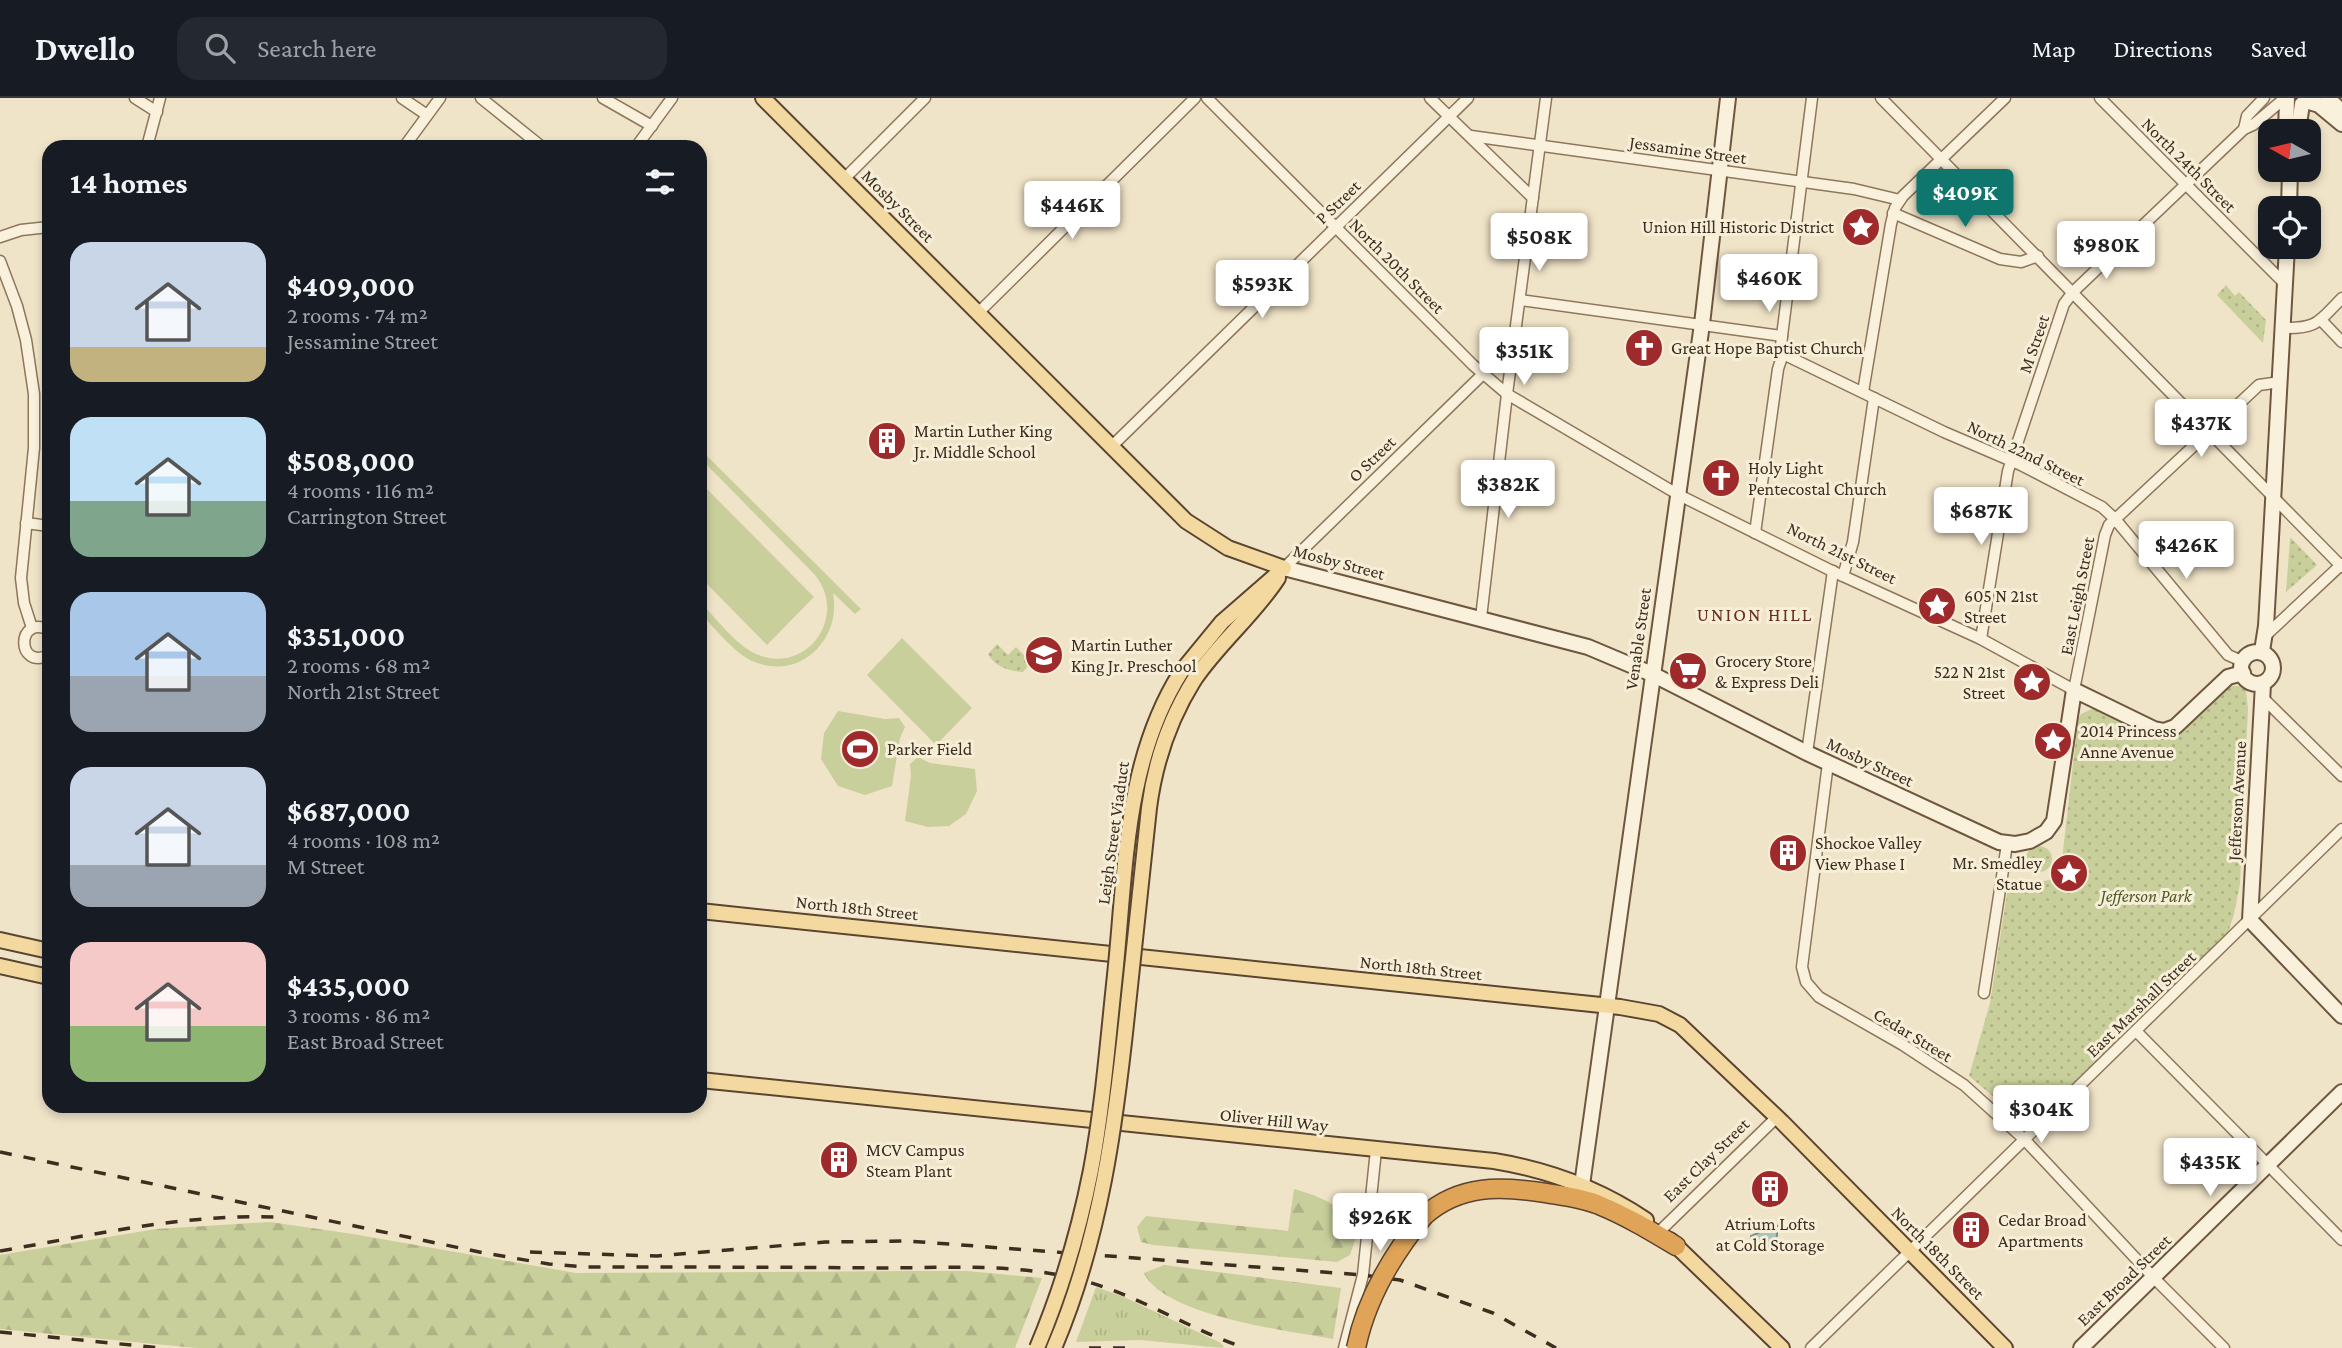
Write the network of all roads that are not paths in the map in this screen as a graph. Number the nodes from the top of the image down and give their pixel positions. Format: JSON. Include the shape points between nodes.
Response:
{"nodes":[{"id":1,"x":135,"y":98,"type":"edge"},
{"id":2,"x":160,"y":98,"type":"edge"},
{"id":3,"x":402,"y":98,"type":"edge"},
{"id":4,"x":440,"y":98,"type":"edge"},
{"id":5,"x":481,"y":98,"type":"edge"},
{"id":6,"x":603,"y":98,"type":"edge"},
{"id":7,"x":672,"y":98,"type":"edge"},
{"id":8,"x":763,"y":98,"type":"edge"},
{"id":9,"x":925,"y":98,"type":"edge"},
{"id":10,"x":1195,"y":98,"type":"edge"},
{"id":11,"x":1207,"y":98,"type":"edge"},
{"id":12,"x":1430,"y":98,"type":"edge"},
{"id":13,"x":1468,"y":98,"type":"edge"},
{"id":14,"x":1546,"y":98,"type":"edge"},
{"id":15,"x":1728,"y":98,"type":"edge"},
{"id":16,"x":1812,"y":98,"type":"edge"},
{"id":17,"x":1881,"y":98,"type":"edge"},
{"id":18,"x":2005,"y":98,"type":"edge"},
{"id":19,"x":2100,"y":98,"type":"edge"},
{"id":20,"x":2264,"y":98,"type":"edge"},
{"id":21,"x":2328,"y":98,"type":"edge"},
{"id":22,"x":2295,"y":100,"type":"edge"},
{"id":23,"x":157,"y":112,"type":"junction"},
{"id":24,"x":2342,"y":112,"type":"edge"},
{"id":25,"x":427,"y":115,"type":"junction"},
{"id":26,"x":1448,"y":117,"type":"junction"},
{"id":27,"x":2289,"y":119,"type":"edge"},
{"id":28,"x":2297,"y":119,"type":"edge"},
{"id":29,"x":2342,"y":124,"type":"edge"},
{"id":30,"x":652,"y":126,"type":"junction"},
{"id":31,"x":2244,"y":129,"type":"junction"},
{"id":32,"x":1471,"y":136,"type":"junction"},
{"id":33,"x":149,"y":140,"type":"edge"},
{"id":34,"x":409,"y":140,"type":"edge"},
{"id":35,"x":533,"y":140,"type":"edge"},
{"id":36,"x":641,"y":140,"type":"edge"},
{"id":37,"x":1540,"y":144,"type":"junction"},
{"id":38,"x":1943,"y":160,"type":"junction"},
{"id":39,"x":1720,"y":170,"type":"junction"},
{"id":40,"x":844,"y":179,"type":"junction"},
{"id":41,"x":1802,"y":181,"type":"junction"},
{"id":42,"x":2186,"y":183,"type":"junction"},
{"id":43,"x":1533,"y":198,"type":"junction"},
{"id":44,"x":1900,"y":200,"type":"junction"},
{"id":45,"x":1894,"y":213,"type":"junction"},
{"id":46,"x":1334,"y":226,"type":"junction"},
{"id":47,"x":42,"y":228,"type":"edge"},
{"id":48,"x":0,"y":237,"type":"edge"},
{"id":49,"x":2038,"y":256,"type":"junction"},
{"id":50,"x":2286,"y":259,"type":"edge"},
{"id":51,"x":0,"y":261,"type":"edge"},
{"id":52,"x":2285,"y":284,"type":"junction"},
{"id":53,"x":2073,"y":292,"type":"junction"},
{"id":54,"x":2342,"y":298,"type":"edge"},
{"id":55,"x":1520,"y":300,"type":"junction"},
{"id":56,"x":978,"y":313,"type":"junction"},
{"id":57,"x":2320,"y":320,"type":"junction"},
{"id":58,"x":1702,"y":324,"type":"junction"},
{"id":59,"x":2283,"y":328,"type":"junction"},
{"id":60,"x":1782,"y":336,"type":"junction"},
{"id":61,"x":2342,"y":342,"type":"edge"},
{"id":62,"x":1783,"y":354,"type":"junction"},
{"id":63,"x":1483,"y":374,"type":"junction"},
{"id":64,"x":2280,"y":382,"type":"junction"},
{"id":65,"x":1863,"y":392,"type":"junction"},
{"id":66,"x":1507,"y":394,"type":"junction"},
{"id":67,"x":1874,"y":398,"type":"junction"},
{"id":68,"x":2208,"y":431,"type":"junction"},
{"id":69,"x":1111,"y":447,"type":"junction"},
{"id":70,"x":2012,"y":461,"type":"junction"},
{"id":71,"x":1679,"y":495,"type":"junction"},
{"id":72,"x":2273,"y":497,"type":"junction"},
{"id":73,"x":2115,"y":519,"type":"junction"},
{"id":74,"x":26,"y":523,"type":"junction"},
{"id":75,"x":42,"y":525,"type":"edge"},
{"id":76,"x":1755,"y":533,"type":"junction"},
{"id":77,"x":2342,"y":565,"type":"edge"},
{"id":78,"x":1284,"y":568,"type":"junction"},
{"id":79,"x":1833,"y":571,"type":"junction"},
{"id":80,"x":1843,"y":576,"type":"junction"},
{"id":81,"x":1481,"y":618,"type":"junction"},
{"id":82,"x":42,"y":627,"type":"edge"},
{"id":83,"x":32,"y":628,"type":"junction"},
{"id":84,"x":1981,"y":639,"type":"junction"},
{"id":85,"x":2263,"y":644,"type":"junction"},
{"id":86,"x":42,"y":657,"type":"edge"},
{"id":87,"x":2243,"y":667,"type":"junction"},
{"id":88,"x":1652,"y":674,"type":"junction"},
{"id":89,"x":2074,"y":690,"type":"junction"},
{"id":90,"x":2263,"y":690,"type":"junction"},
{"id":91,"x":1807,"y":753,"type":"junction"},
{"id":92,"x":1828,"y":763,"type":"junction"},
{"id":93,"x":2342,"y":776,"type":"edge"},
{"id":94,"x":2342,"y":829,"type":"edge"},
{"id":95,"x":2007,"y":844,"type":"junction"},
{"id":96,"x":707,"y":912,"type":"edge"},
{"id":97,"x":2250,"y":919,"type":"junction"},
{"id":98,"x":0,"y":940,"type":"edge"},
{"id":99,"x":42,"y":949,"type":"edge"},
{"id":100,"x":0,"y":966,"type":"edge"},
{"id":101,"x":42,"y":975,"type":"edge"},
{"id":102,"x":1984,"y":993,"type":"dead end"},
{"id":103,"x":1606,"y":1006,"type":"junction"},
{"id":104,"x":2342,"y":1016,"type":"edge"},
{"id":105,"x":2136,"y":1031,"type":"junction"},
{"id":106,"x":707,"y":1081,"type":"edge"},
{"id":107,"x":2342,"y":1092,"type":"edge"},
{"id":108,"x":1777,"y":1117,"type":"junction"},
{"id":109,"x":2025,"y":1140,"type":"junction"},
{"id":110,"x":1376,"y":1150,"type":"junction"},
{"id":111,"x":2268,"y":1166,"type":"junction"},
{"id":112,"x":1582,"y":1185,"type":"junction"},
{"id":113,"x":1661,"y":1230,"type":"junction"},
{"id":114,"x":2342,"y":1240,"type":"edge"},
{"id":115,"x":1676,"y":1246,"type":"junction"},
{"id":116,"x":1910,"y":1252,"type":"junction"},
{"id":117,"x":2154,"y":1278,"type":"junction"},
{"id":118,"x":1037,"y":1348,"type":"edge"},
{"id":119,"x":1054,"y":1348,"type":"edge"},
{"id":120,"x":1344,"y":1348,"type":"edge"},
{"id":121,"x":1356,"y":1348,"type":"edge"},
{"id":122,"x":1782,"y":1348,"type":"edge"},
{"id":123,"x":1811,"y":1348,"type":"edge"},
{"id":124,"x":2005,"y":1348,"type":"edge"},
{"id":125,"x":2081,"y":1348,"type":"edge"},
{"id":126,"x":2224,"y":1348,"type":"edge"}],
"edges":[{"from":1,"to":23,"type":"street"},
{"from":2,"to":23,"type":"street"},
{"from":3,"to":25,"type":"street"},
{"from":4,"to":25,"type":"street"},
{"from":5,"to":35,"type":"street"},
{"from":6,"to":30,"type":"street"},
{"from":7,"to":30,"type":"street"},
{"from":8,"to":40,"type":"main road","name":"Mosby Street"},
{"from":9,"to":40,"type":"street"},
{"from":10,"to":56,"type":"street"},
{"from":11,"to":46,"type":"street","name":"North 20th Street"},
{"from":12,"to":26,"type":"street"},
{"from":13,"to":26,"type":"street","name":"P Street"},
{"from":14,"to":37,"type":"street"},
{"from":15,"to":39,"type":"street","name":"Venable Street"},
{"from":16,"to":41,"type":"street"},
{"from":17,"to":38,"type":"street"},
{"from":18,"to":38,"type":"street"},
{"from":19,"to":42,"type":"street","name":"North 24th Street"},
{"from":20,"to":31,"type":"street","name":"M Street","via":[[2247,116]]},
{"from":21,"to":24,"type":"street"},
{"from":22,"to":27,"type":"street"},
{"from":22,"to":28,"type":"street"},
{"from":22,"to":29,"type":"street","via":[[2319,105]]},
{"from":22,"to":31,"type":"street","name":"M Street"},
{"from":23,"to":33,"type":"street"},
{"from":25,"to":34,"type":"street"},
{"from":26,"to":32,"type":"street"},
{"from":26,"to":46,"type":"street","name":"P Street"},
{"from":30,"to":36,"type":"street"},
{"from":31,"to":42,"type":"street","name":"M Street"},
{"from":32,"to":37,"type":"street","name":"Jessamine Street"},
{"from":32,"to":43,"type":"street"},
{"from":37,"to":39,"type":"street","name":"Jessamine Street"},
{"from":37,"to":43,"type":"street"},
{"from":38,"to":44,"type":"street"},
{"from":38,"to":49,"type":"street"},
{"from":39,"to":41,"type":"street","name":"Jessamine Street"},
{"from":39,"to":58,"type":"street","name":"Venable Street"},
{"from":40,"to":56,"type":"main road","name":"Mosby Street"},
{"from":41,"to":44,"type":"street","name":"Jessamine Street"},
{"from":41,"to":60,"type":"street"},
{"from":42,"to":52,"type":"street","name":"North 24th Street"},
{"from":42,"to":53,"type":"street","name":"M Street"},
{"from":43,"to":55,"type":"street"},
{"from":44,"to":45,"type":"street"},
{"from":45,"to":49,"type":"street","via":[[2000,260],[2021,262]]},
{"from":45,"to":65,"type":"street"},
{"from":46,"to":63,"type":"street","name":"North 20th Street"},
{"from":46,"to":69,"type":"street","name":"P Street"},
{"from":47,"to":48,"type":"street"},
{"from":49,"to":53,"type":"street"},
{"from":50,"to":52,"type":"street"},
{"from":51,"to":74,"type":"street","via":[[26,340],[34,394]]},
{"from":52,"to":59,"type":"street"},
{"from":53,"to":68,"type":"street"},
{"from":53,"to":70,"type":"street","name":"M Street","via":[[2064,304]]},
{"from":54,"to":57,"type":"street"},
{"from":55,"to":58,"type":"street"},
{"from":55,"to":66,"type":"street"},
{"from":56,"to":69,"type":"main road","name":"Mosby Street"},
{"from":57,"to":59,"type":"street","via":[[2305,328]]},
{"from":57,"to":61,"type":"street"},
{"from":58,"to":60,"type":"street"},
{"from":58,"to":71,"type":"street","name":"Venable Street"},
{"from":59,"to":64,"type":"street"},
{"from":60,"to":62,"type":"street"},
{"from":62,"to":65,"type":"street","name":"North 22nd Street"},
{"from":62,"to":76,"type":"street"},
{"from":63,"to":66,"type":"street","name":"North 20th Street"},
{"from":63,"to":78,"type":"street","name":"O Street"},
{"from":64,"to":68,"type":"street","name":"East Leigh Street","via":[[2259,385]]},
{"from":64,"to":72,"type":"street"},
{"from":65,"to":67,"type":"street","name":"North 22nd Street"},
{"from":66,"to":71,"type":"street","name":"North 21st Street"},
{"from":66,"to":81,"type":"street"},
{"from":67,"to":70,"type":"street","name":"North 22nd Street"},
{"from":67,"to":80,"type":"street","via":[[1853,542]]},
{"from":68,"to":72,"type":"street"},
{"from":68,"to":73,"type":"street","name":"East Leigh Street"},
{"from":69,"to":78,"type":"main road","name":"Mosby Street","via":[[1198,531],[1240,554]]},
{"from":70,"to":73,"type":"street","name":"North 22nd Street"},
{"from":70,"to":84,"type":"street","name":"M Street"},
{"from":71,"to":76,"type":"street","name":"North 21st Street"},
{"from":71,"to":88,"type":"street","name":"Venable Street"},
{"from":72,"to":77,"type":"street"},
{"from":72,"to":85,"type":"street"},
{"from":73,"to":87,"type":"street","name":"North 22nd Street"},
{"from":73,"to":89,"type":"street","name":"East Leigh Street","via":[[2105,535]]},
{"from":74,"to":75,"type":"street"},
{"from":74,"to":83,"type":"street","via":[[20,578]]},
{"from":76,"to":79,"type":"street","name":"North 21st Street"},
{"from":77,"to":85,"type":"street"},
{"from":78,"to":81,"type":"street","name":"Mosby Street"},
{"from":78,"to":118,"type":"main road","name":"Leigh Street Viaduct","bridge":true,"via":[[1222,622],[1181,672],[1151,729],[1135,784],[1097,1134],[1074,1242]]},
{"from":78,"to":119,"type":"main road","name":"Leigh Street Viaduct","bridge":true,"via":[[1266,597],[1194,680],[1170,723],[1155,772],[1108,1162],[1082,1269]]},
{"from":79,"to":80,"type":"street","name":"North 21st Street"},
{"from":79,"to":91,"type":"street"},
{"from":80,"to":84,"type":"street","name":"North 21st Street"},
{"from":81,"to":88,"type":"street","name":"Mosby Street","via":[[1588,647]]},
{"from":82,"to":83,"type":"street"},
{"from":83,"to":86,"type":"street","via":[[24,647],[36,658]]},
{"from":84,"to":89,"type":"street","name":"North 21st Street"},
{"from":85,"to":87,"type":"street","via":[[2249,653]]},
{"from":85,"to":90,"type":"street","name":"Jefferson Avenue","via":[[2272,664]]},
{"from":87,"to":89,"type":"street","name":"North 21st Street","via":[[2166,731]]},
{"from":87,"to":90,"type":"street","via":[[2250,684]]},
{"from":88,"to":91,"type":"street","name":"Mosby Street"},
{"from":88,"to":103,"type":"street","name":"Venable Street"},
{"from":89,"to":95,"type":"street","via":[[2052,826],[2040,837]]},
{"from":90,"to":93,"type":"street"},
{"from":90,"to":97,"type":"street","name":"Jefferson Avenue"},
{"from":91,"to":92,"type":"street","name":"Mosby Street"},
{"from":92,"to":95,"type":"street","name":"Mosby Street"},
{"from":92,"to":109,"type":"street","name":"Cedar Street","via":[[1803,958],[1806,982],[1830,1005],[1964,1085]]},
{"from":94,"to":97,"type":"street","name":"East Marshall Street"},
{"from":95,"to":102,"type":"street"},
{"from":96,"to":103,"type":"main road","name":"North 18th Street"},
{"from":97,"to":104,"type":"street"},
{"from":97,"to":105,"type":"street","name":"East Marshall Street"},
{"from":98,"to":99,"type":"main road"},
{"from":100,"to":101,"type":"main road"},
{"from":103,"to":108,"type":"main road","name":"North 18th Street","via":[[1647,1010],[1679,1025]]},
{"from":103,"to":112,"type":"street","name":"Venable Street"},
{"from":105,"to":109,"type":"street","name":"East Marshall Street"},
{"from":105,"to":111,"type":"street"},
{"from":106,"to":110,"type":"main road","name":"Oliver Hill Way"},
{"from":107,"to":111,"type":"street","name":"East Broad Street"},
{"from":108,"to":113,"type":"street","name":"East Clay Street"},
{"from":108,"to":116,"type":"main road","name":"North 18th Street"},
{"from":109,"to":116,"type":"street","name":"East Marshall Street"},
{"from":109,"to":117,"type":"street","name":"Cedar Street"},
{"from":110,"to":112,"type":"main road","name":"Oliver Hill Way","via":[[1503,1162]]},
{"from":110,"to":120,"type":"street","via":[[1363,1275]]},
{"from":111,"to":114,"type":"street"},
{"from":111,"to":117,"type":"street","name":"East Broad Street"},
{"from":112,"to":113,"type":"main road","name":"Oliver Hill Way"},
{"from":113,"to":115,"type":"main road","name":"Oliver Hill Way"},
{"from":115,"to":121,"type":"highway","bridge":true,"via":[[1596,1203],[1520,1189],[1469,1190],[1424,1216],[1379,1283]]},
{"from":115,"to":122,"type":"main road","name":"Oliver Hill Way"},
{"from":116,"to":123,"type":"street","name":"East Marshall Street"},
{"from":116,"to":124,"type":"main road","name":"North 18th Street"},
{"from":117,"to":125,"type":"street","name":"East Broad Street"},
{"from":117,"to":126,"type":"street","name":"Cedar Street"}]}
